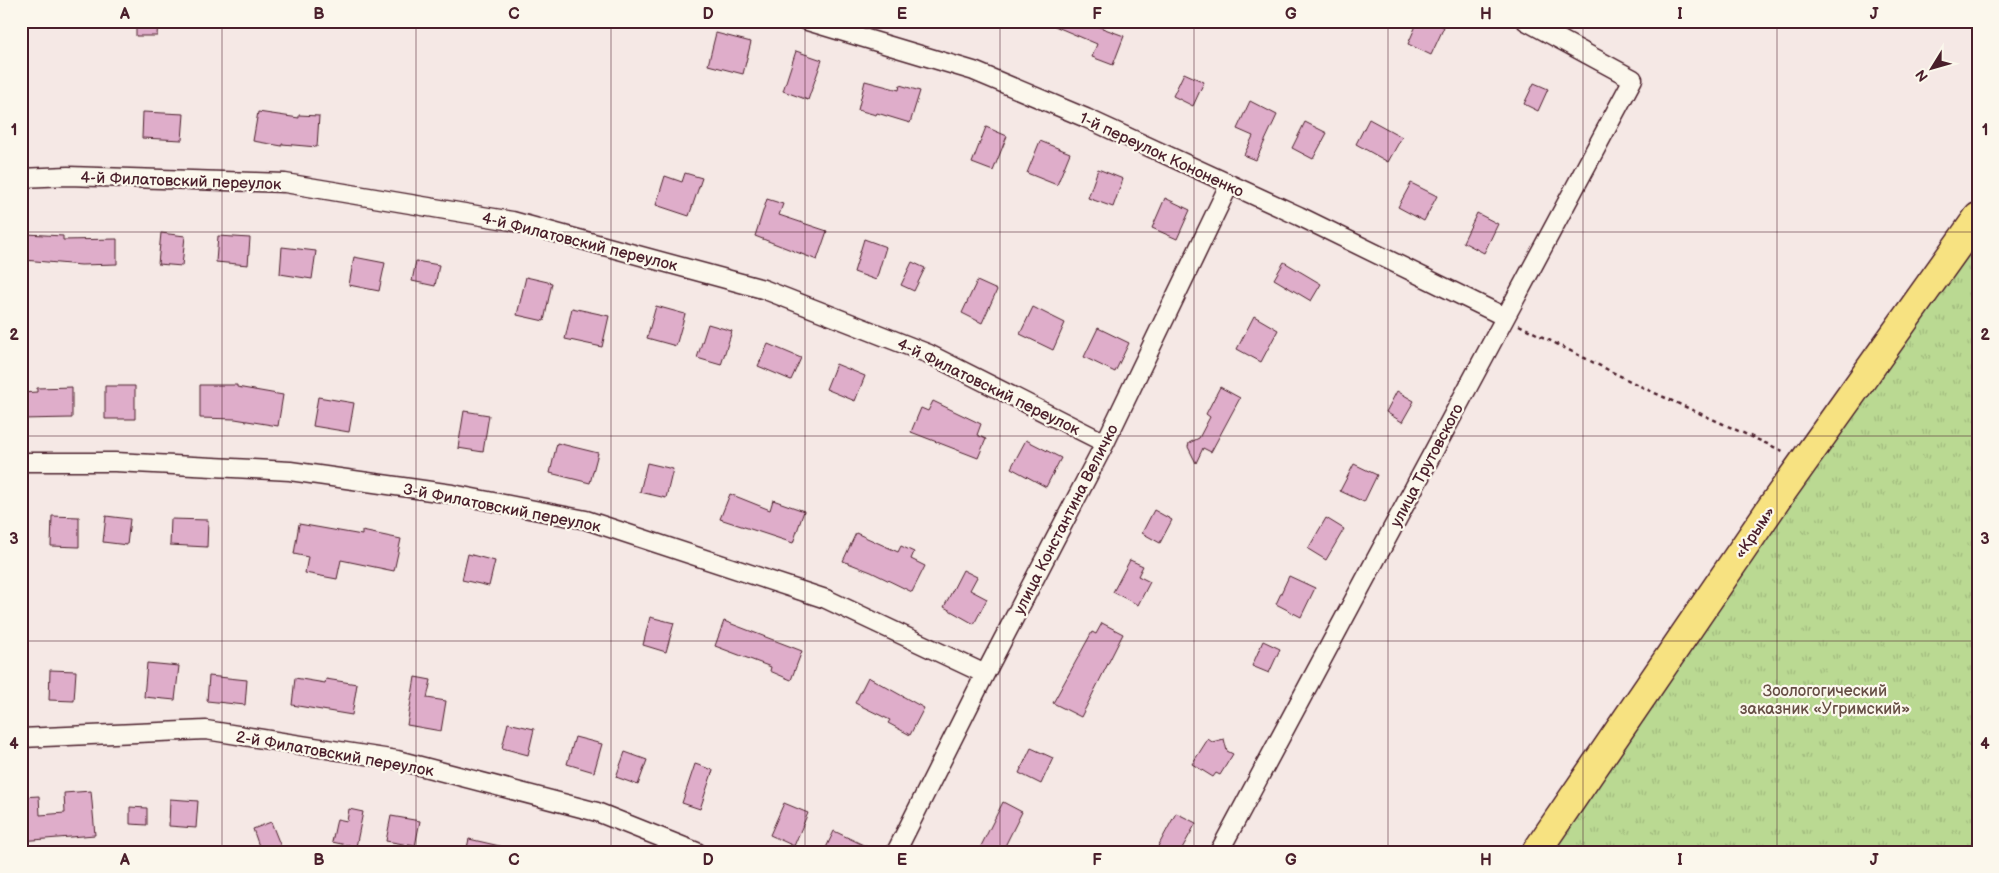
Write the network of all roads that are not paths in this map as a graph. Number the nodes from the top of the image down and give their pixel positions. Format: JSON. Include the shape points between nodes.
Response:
{"nodes":[{"id":1,"x":807,"y":21,"type":"edge"},
{"id":2,"x":1526,"y":21,"type":"edge"},
{"id":3,"x":21,"y":178,"type":"edge"},
{"id":4,"x":1230,"y":185,"type":"junction"},
{"id":5,"x":1978,"y":216,"type":"edge"},
{"id":6,"x":1505,"y":317,"type":"junction"},
{"id":7,"x":1106,"y":443,"type":"junction"},
{"id":8,"x":21,"y":462,"type":"edge"},
{"id":9,"x":985,"y":674,"type":"junction"},
{"id":10,"x":21,"y":738,"type":"edge"},
{"id":11,"x":697,"y":852,"type":"edge"},
{"id":12,"x":896,"y":852,"type":"edge"},
{"id":13,"x":1219,"y":852,"type":"edge"},
{"id":14,"x":1536,"y":852,"type":"edge"}],
"edges":[{"from":1,"to":4,"type":"street","name":"1-й переулок Кононенко","via":[[974,71],[1086,118]]},
{"from":2,"to":6,"type":"street","name":"улица Трутовского","via":[[1633,79]]},
{"from":3,"to":7,"type":"street","name":"4-й Филатовский переулок","via":[[68,176],[285,183],[512,221],[763,289],[929,354]]},
{"from":4,"to":6,"type":"street","name":"1-й переулок Кононенко"},
{"from":4,"to":7,"type":"street","name":"улица Константина Величко"},
{"from":5,"to":14,"type":"highway","name":"«Крым»","via":[[1803,463]]},
{"from":6,"to":13,"type":"street","name":"улица Трутовского"},
{"from":7,"to":9,"type":"street","name":"улица Константина Величко"},
{"from":8,"to":9,"type":"street","name":"3-й Филатовский переулок","via":[[115,462],[290,471],[452,494],[586,520],[826,598]]},
{"from":9,"to":12,"type":"street","name":"улица Константина Величко"},
{"from":10,"to":11,"type":"street","name":"2-й Филатовский переулок","via":[[206,730],[397,760],[597,812]]}]}
